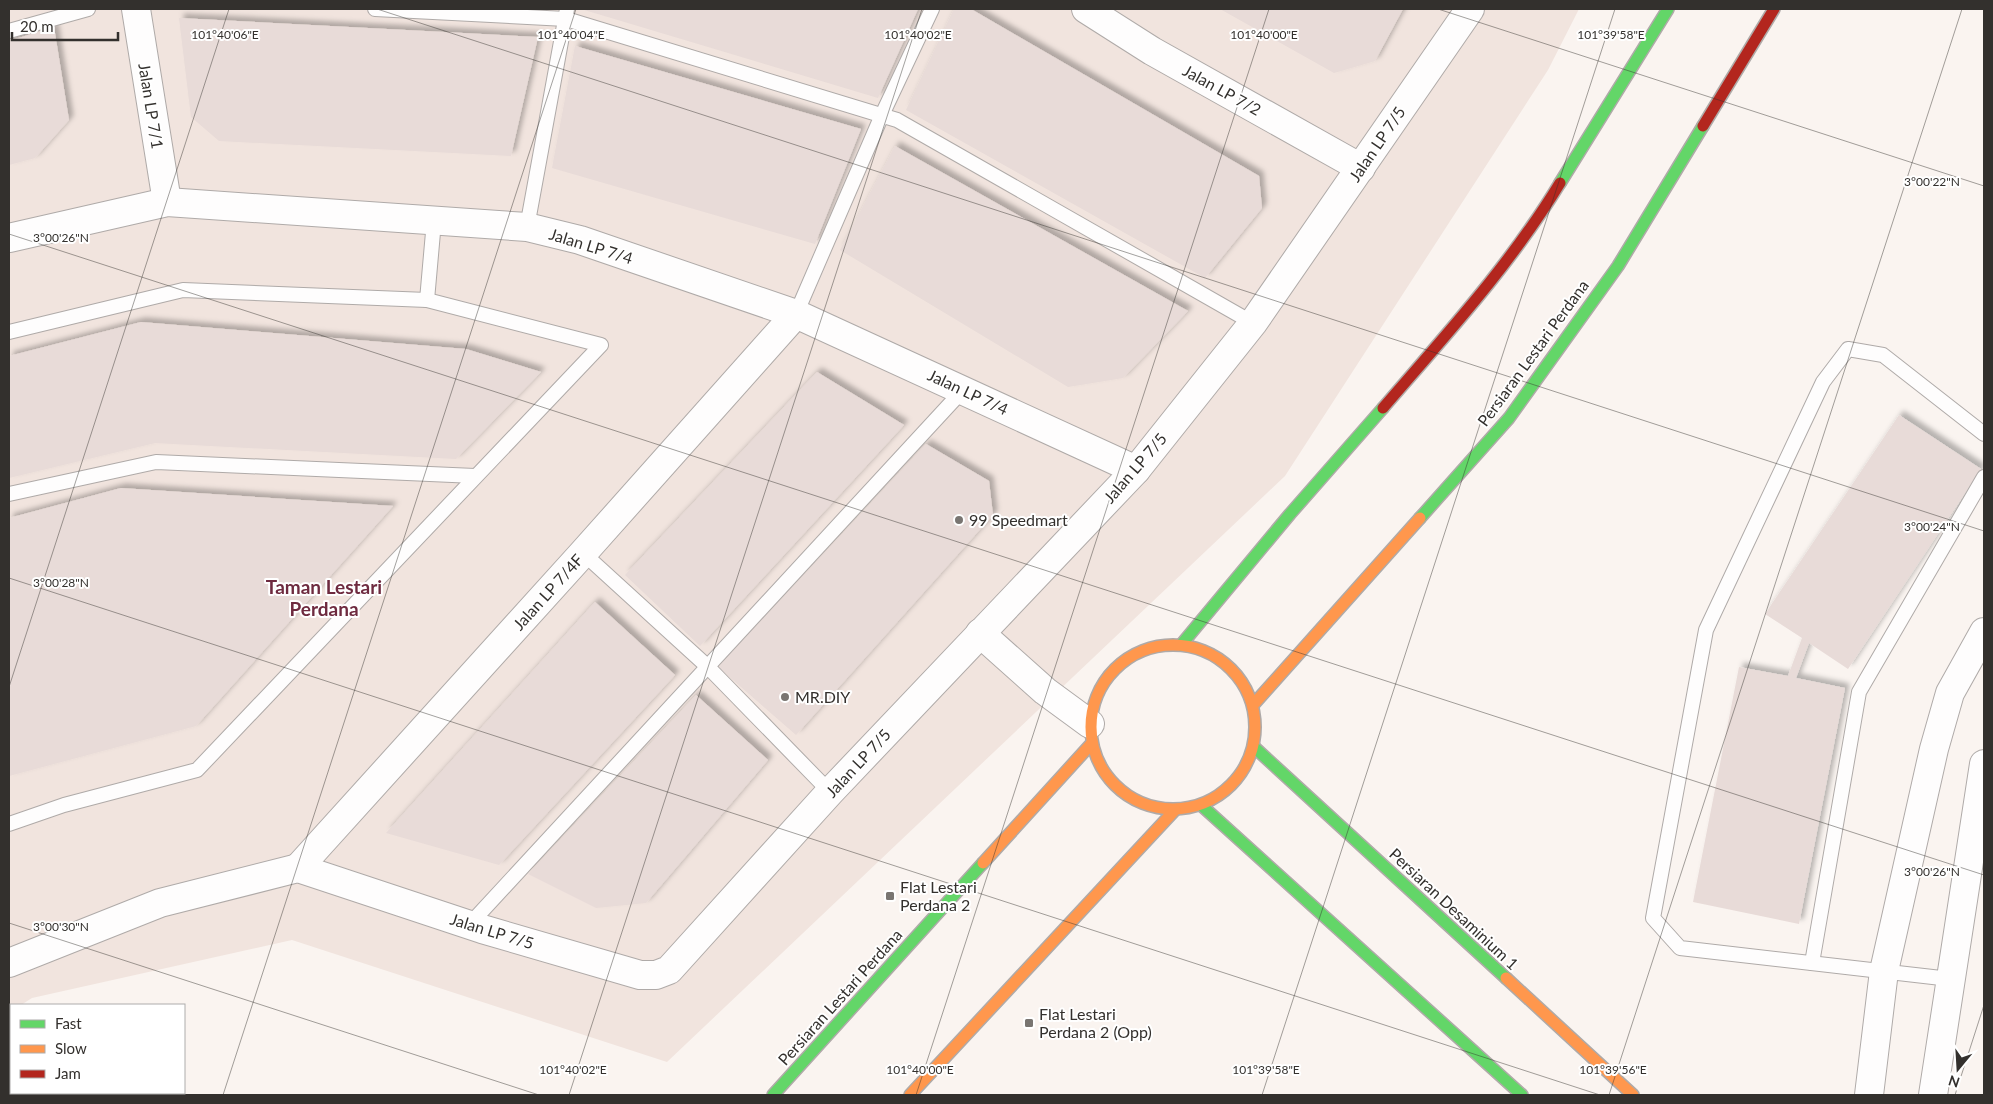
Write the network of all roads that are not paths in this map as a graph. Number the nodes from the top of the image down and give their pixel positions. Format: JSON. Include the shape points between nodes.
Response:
{"nodes":[{"id":1,"x":88,"y":9,"type":"edge"},
{"id":2,"x":136,"y":9,"type":"edge"},
{"id":3,"x":375,"y":9,"type":"edge"},
{"id":4,"x":932,"y":9,"type":"edge"},
{"id":5,"x":1086,"y":9,"type":"edge"},
{"id":6,"x":1470,"y":9,"type":"edge"},
{"id":7,"x":1668,"y":9,"type":"edge"},
{"id":8,"x":1774,"y":9,"type":"edge"},
{"id":9,"x":567,"y":14,"type":"edge"},
{"id":10,"x":9,"y":31,"type":"edge"},
{"id":11,"x":882,"y":115,"type":"junction"},
{"id":12,"x":1361,"y":168,"type":"junction"},
{"id":13,"x":167,"y":202,"type":"junction"},
{"id":14,"x":434,"y":221,"type":"junction"},
{"id":15,"x":526,"y":227,"type":"junction"},
{"id":16,"x":9,"y":238,"type":"edge"},
{"id":17,"x":426,"y":300,"type":"junction"},
{"id":18,"x":796,"y":314,"type":"junction"},
{"id":19,"x":1253,"y":323,"type":"junction"},
{"id":20,"x":9,"y":332,"type":"edge"},
{"id":21,"x":963,"y":390,"type":"junction"},
{"id":22,"x":1984,"y":434,"type":"edge"},
{"id":23,"x":1136,"y":470,"type":"junction"},
{"id":24,"x":475,"y":476,"type":"junction"},
{"id":25,"x":1984,"y":477,"type":"edge"},
{"id":26,"x":9,"y":494,"type":"edge"},
{"id":27,"x":583,"y":553,"type":"junction"},
{"id":28,"x":1984,"y":632,"type":"edge"},
{"id":29,"x":980,"y":633,"type":"junction"},
{"id":30,"x":1181,"y":645,"type":"junction"},
{"id":31,"x":708,"y":666,"type":"junction"},
{"id":32,"x":1253,"y":705,"type":"junction"},
{"id":33,"x":1091,"y":733,"type":"junction"},
{"id":34,"x":1254,"y":746,"type":"junction"},
{"id":35,"x":1984,"y":764,"type":"edge"},
{"id":36,"x":830,"y":792,"type":"junction"},
{"id":37,"x":1200,"y":805,"type":"junction"},
{"id":38,"x":1175,"y":810,"type":"junction"},
{"id":39,"x":9,"y":824,"type":"edge"},
{"id":40,"x":298,"y":868,"type":"junction"},
{"id":41,"x":470,"y":924,"type":"junction"},
{"id":42,"x":9,"y":963,"type":"edge"},
{"id":43,"x":1812,"y":963,"type":"junction"},
{"id":44,"x":1884,"y":971,"type":"junction"},
{"id":45,"x":1950,"y":979,"type":"junction"},
{"id":46,"x":773,"y":1095,"type":"edge"},
{"id":47,"x":910,"y":1095,"type":"edge"},
{"id":48,"x":1522,"y":1095,"type":"edge"},
{"id":49,"x":1633,"y":1095,"type":"edge"},
{"id":50,"x":1869,"y":1095,"type":"edge"},
{"id":51,"x":1933,"y":1095,"type":"edge"}],
"edges":[{"from":1,"to":10,"type":"lane"},
{"from":2,"to":13,"type":"street","name":"Jalan LP 7/1"},
{"from":3,"to":9,"type":"lane"},
{"from":4,"to":11,"type":"lane"},
{"from":5,"to":12,"type":"street","name":"Jalan LP 7/2","via":[[1152,51]]},
{"from":6,"to":12,"type":"street","name":"Jalan LP 7/5"},
{"from":7,"to":30,"type":"street","via":[[1539,216],[1460,319]]},
{"from":8,"to":32,"type":"street","name":"Persiaran Lestari Perdana","via":[[1618,266],[1509,418]]},
{"from":9,"to":11,"type":"lane"},
{"from":9,"to":15,"type":"lane"},
{"from":11,"to":18,"type":"lane"},
{"from":11,"to":19,"type":"lane","via":[[898,120]]},
{"from":12,"to":19,"type":"street","name":"Jalan LP 7/5"},
{"from":13,"to":14,"type":"street","name":"Jalan LP 7/4"},
{"from":13,"to":16,"type":"street","name":"Jalan LP 7/4"},
{"from":14,"to":15,"type":"street","name":"Jalan LP 7/4"},
{"from":14,"to":17,"type":"lane"},
{"from":15,"to":18,"type":"street","name":"Jalan LP 7/4","via":[[580,240]]},
{"from":17,"to":20,"type":"lane","via":[[183,290]]},
{"from":17,"to":24,"type":"lane","via":[[601,345]]},
{"from":18,"to":21,"type":"street","name":"Jalan LP 7/4"},
{"from":18,"to":27,"type":"street","name":"Jalan LP 7/4F"},
{"from":19,"to":23,"type":"street","name":"Jalan LP 7/5"},
{"from":21,"to":23,"type":"street","name":"Jalan LP 7/4"},
{"from":21,"to":31,"type":"lane"},
{"from":22,"to":43,"type":"lane","via":[[1883,355],[1848,349],[1823,382],[1706,630],[1653,918],[1680,948]]},
{"from":23,"to":29,"type":"street","name":"Jalan LP 7/5"},
{"from":24,"to":26,"type":"lane","via":[[156,462]]},
{"from":24,"to":39,"type":"lane","via":[[197,770],[64,805]]},
{"from":25,"to":43,"type":"lane","via":[[1859,692]]},
{"from":27,"to":31,"type":"lane"},
{"from":27,"to":40,"type":"street","name":"Jalan LP 7/4F"},
{"from":28,"to":44,"type":"street","via":[[1950,693],[1934,749]]},
{"from":29,"to":33,"type":"street"},
{"from":29,"to":36,"type":"street","name":"Jalan LP 7/5"},
{"from":30,"to":32,"type":"street","via":[[1204,651],[1226,664],[1242,683]]},
{"from":30,"to":33,"type":"street","via":[[1157,646],[1136,654],[1117,667],[1102,684],[1093,706]]},
{"from":31,"to":36,"type":"lane"},
{"from":31,"to":41,"type":"lane"},
{"from":32,"to":34,"type":"street","via":[[1256,725]]},
{"from":33,"to":38,"type":"street","via":[[1102,769],[1121,791],[1146,805]]},
{"from":33,"to":46,"type":"street","name":"Persiaran Lestari Perdana"},
{"from":34,"to":37,"type":"street","via":[[1243,772],[1225,792]]},
{"from":34,"to":49,"type":"street","name":"Persiaran Desaminium 1"},
{"from":35,"to":45,"type":"street"},
{"from":36,"to":41,"type":"street","name":"Jalan LP 7/5","via":[[669,970],[656,975],[640,975]]},
{"from":37,"to":38,"type":"street"},
{"from":37,"to":48,"type":"street"},
{"from":38,"to":47,"type":"street"},
{"from":40,"to":41,"type":"street","name":"Jalan LP 7/5"},
{"from":40,"to":42,"type":"street","via":[[160,903]]},
{"from":43,"to":44,"type":"lane"},
{"from":44,"to":45,"type":"lane"},
{"from":44,"to":50,"type":"street"},
{"from":45,"to":51,"type":"street"}]}
